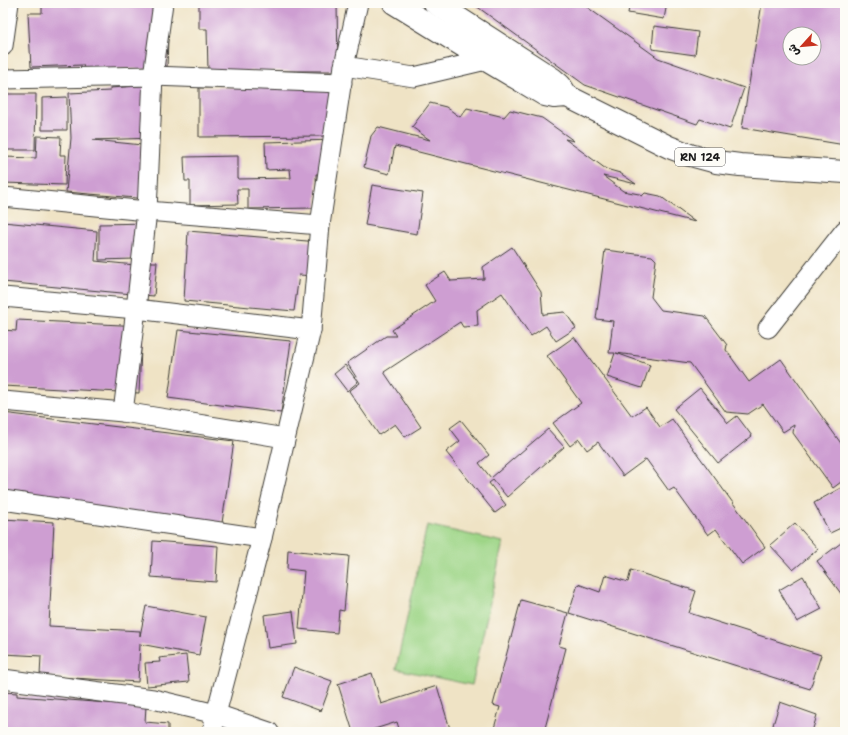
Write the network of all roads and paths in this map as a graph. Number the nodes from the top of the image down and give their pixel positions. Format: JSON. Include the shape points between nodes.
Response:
{"nodes":[{"id":1,"x":9,"y":3,"type":"edge"},
{"id":2,"x":163,"y":3,"type":"edge"},
{"id":3,"x":358,"y":3,"type":"edge"},
{"id":4,"x":394,"y":3,"type":"edge"},
{"id":5,"x":435,"y":3,"type":"edge"},
{"id":6,"x":3,"y":46,"type":"edge"},
{"id":7,"x":486,"y":60,"type":"junction"},
{"id":8,"x":343,"y":75,"type":"junction"},
{"id":9,"x":153,"y":76,"type":"junction"},
{"id":10,"x":3,"y":79,"type":"edge"},
{"id":11,"x":567,"y":96,"type":"junction"},
{"id":12,"x":845,"y":172,"type":"edge"},
{"id":13,"x":3,"y":198,"type":"edge"},
{"id":14,"x":147,"y":211,"type":"junction"},
{"id":15,"x":320,"y":225,"type":"junction"},
{"id":16,"x":845,"y":230,"type":"edge"},
{"id":17,"x":3,"y":297,"type":"edge"},
{"id":18,"x":136,"y":309,"type":"junction"},
{"id":19,"x":768,"y":328,"type":"dead end"},
{"id":20,"x":312,"y":330,"type":"junction"},
{"id":21,"x":3,"y":401,"type":"edge"},
{"id":22,"x":123,"y":412,"type":"junction"},
{"id":23,"x":285,"y":438,"type":"junction"},
{"id":24,"x":3,"y":500,"type":"edge"},
{"id":25,"x":262,"y":538,"type":"junction"},
{"id":26,"x":3,"y":679,"type":"edge"},
{"id":27,"x":214,"y":723,"type":"edge"},
{"id":28,"x":269,"y":732,"type":"edge"}],
"edges":[{"from":1,"to":6,"type":"street"},
{"from":2,"to":9,"type":"street"},
{"from":3,"to":8,"type":"street"},
{"from":4,"to":7,"type":"main road","number":"RN 124"},
{"from":5,"to":11,"type":"main road","number":"RN 124","via":[[553,79]]},
{"from":7,"to":8,"type":"street","via":[[414,77]]},
{"from":7,"to":11,"type":"main road","number":"RN 124","via":[[545,95]]},
{"from":8,"to":9,"type":"street"},
{"from":8,"to":15,"type":"street"},
{"from":9,"to":10,"type":"street"},
{"from":9,"to":14,"type":"street"},
{"from":11,"to":12,"type":"main road","number":"RN 124","via":[[669,148],[696,157],[740,165]]},
{"from":13,"to":14,"type":"street"},
{"from":14,"to":15,"type":"street"},
{"from":14,"to":18,"type":"street"},
{"from":15,"to":20,"type":"street"},
{"from":16,"to":19,"type":"street"},
{"from":17,"to":18,"type":"street"},
{"from":18,"to":20,"type":"street"},
{"from":18,"to":22,"type":"street"},
{"from":20,"to":23,"type":"street"},
{"from":21,"to":22,"type":"street"},
{"from":22,"to":23,"type":"street"},
{"from":23,"to":25,"type":"street"},
{"from":24,"to":25,"type":"street"},
{"from":25,"to":27,"type":"street"},
{"from":26,"to":27,"type":"street","via":[[153,699]]},
{"from":27,"to":28,"type":"street"}]}
